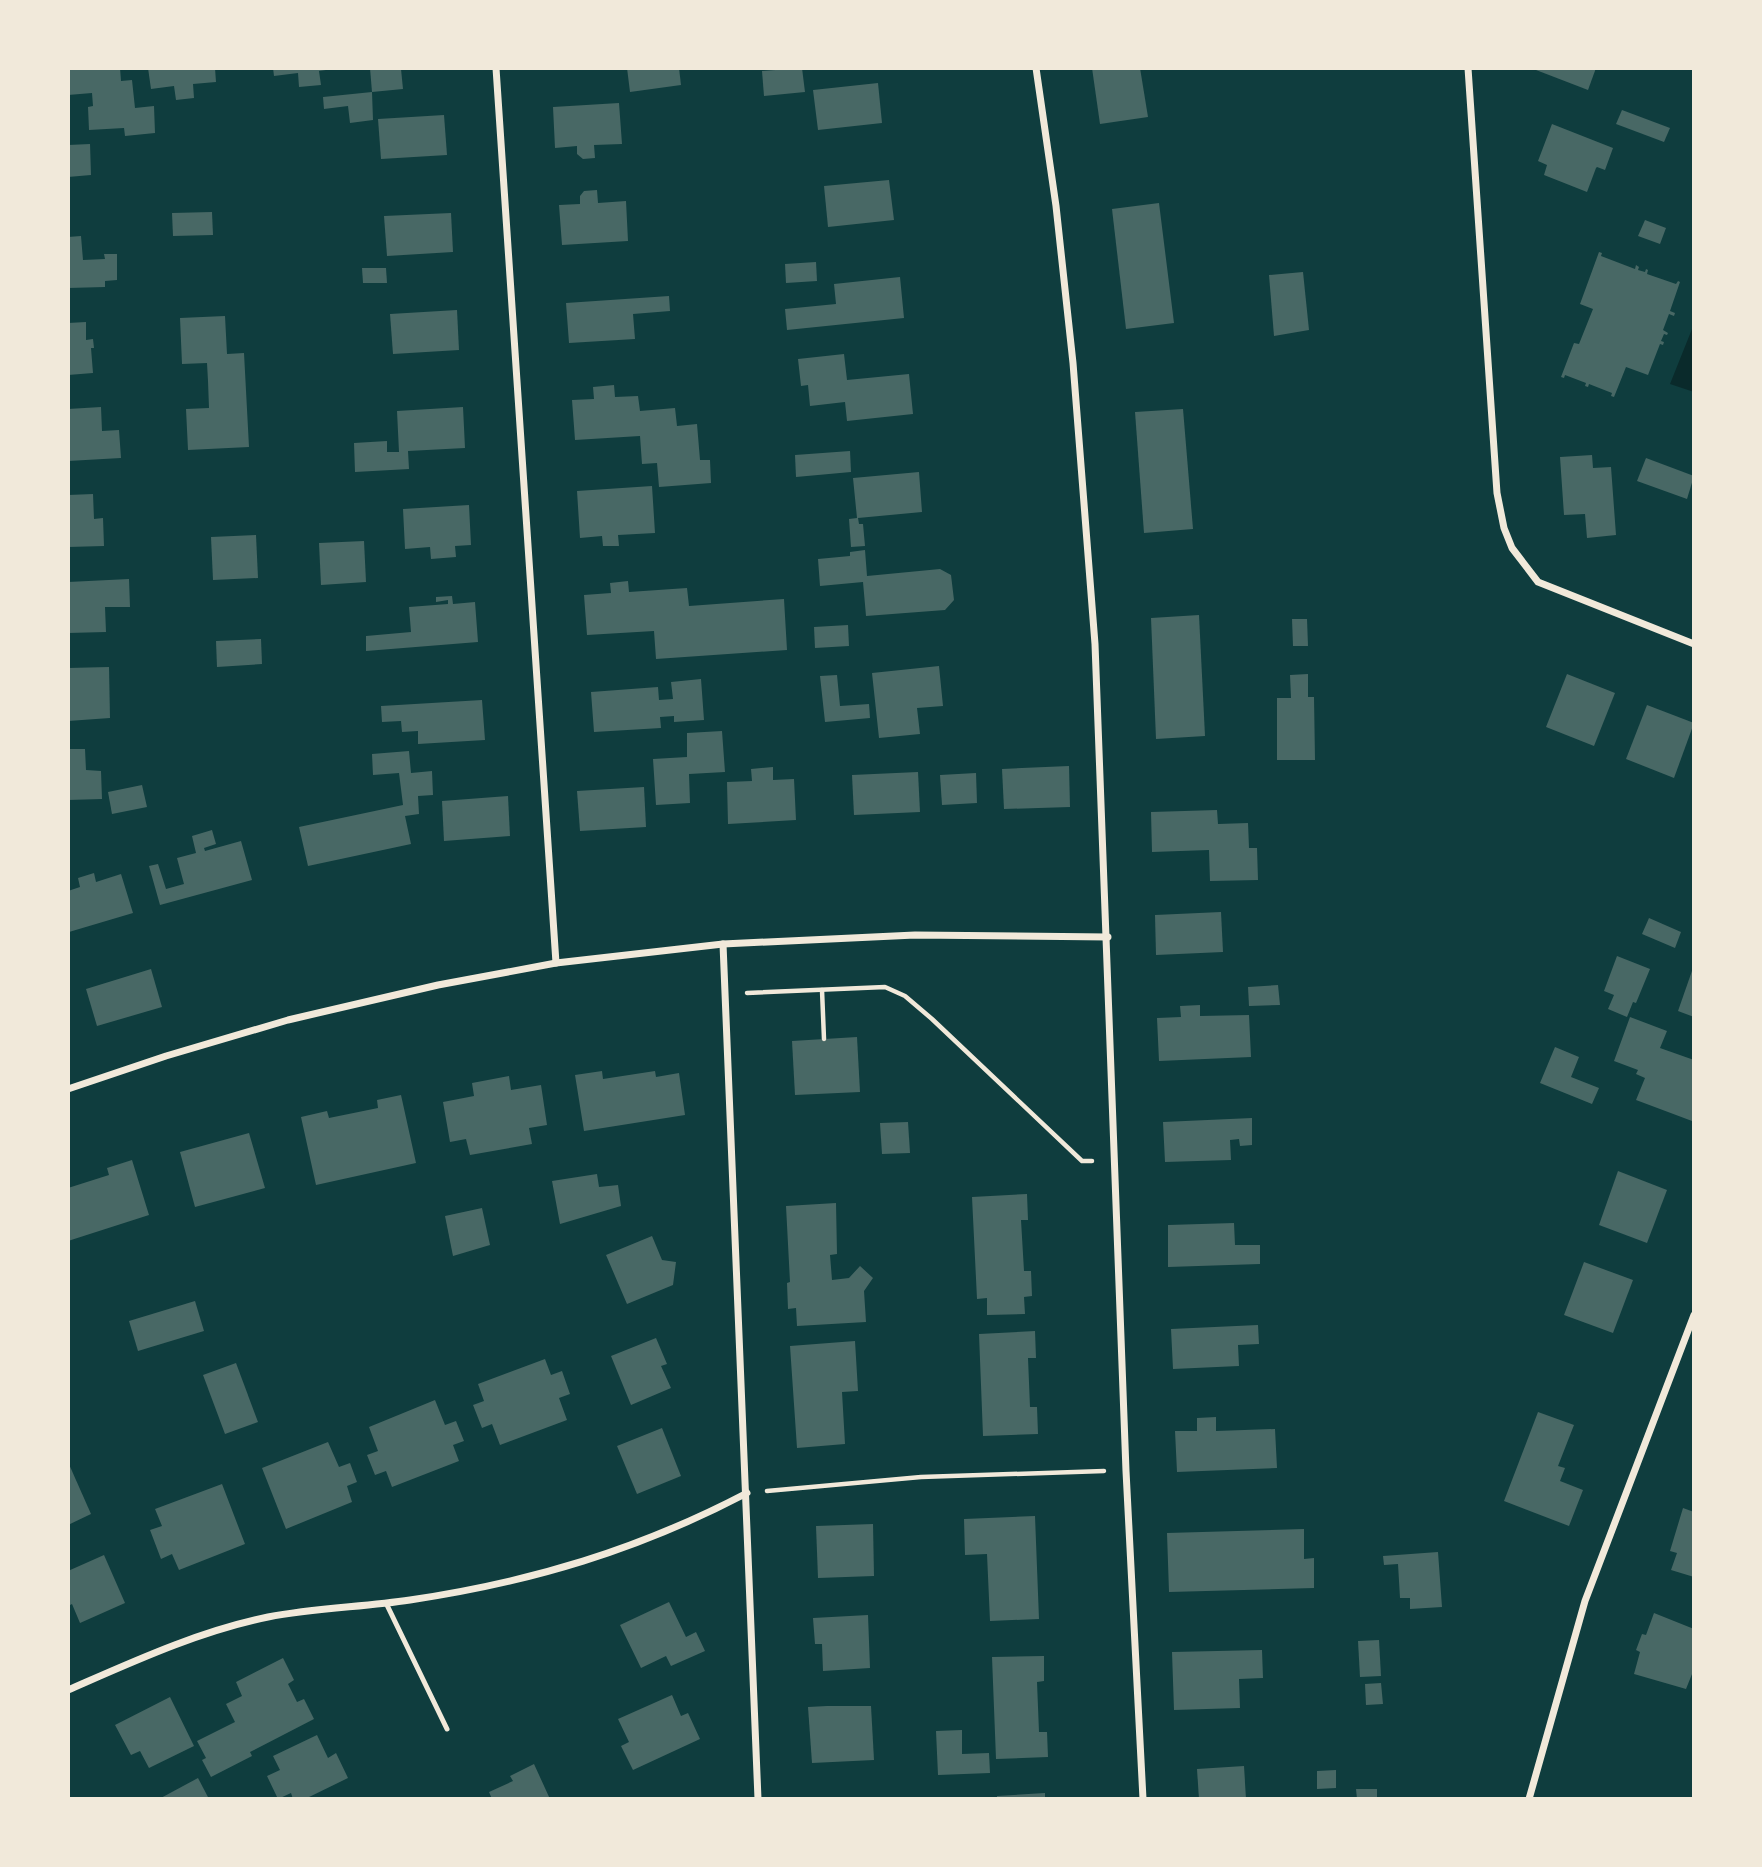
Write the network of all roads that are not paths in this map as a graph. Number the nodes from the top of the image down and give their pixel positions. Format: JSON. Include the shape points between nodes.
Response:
{"nodes":[{"id":1,"x":496,"y":68,"type":"edge"},
{"id":2,"x":1036,"y":68,"type":"edge"},
{"id":3,"x":1468,"y":68,"type":"edge"},
{"id":4,"x":1694,"y":644,"type":"edge"},
{"id":5,"x":1108,"y":937,"type":"junction"},
{"id":6,"x":723,"y":944,"type":"junction"},
{"id":7,"x":556,"y":963,"type":"junction"},
{"id":8,"x":68,"y":1089,"type":"edge"},
{"id":9,"x":1694,"y":1315,"type":"edge"},
{"id":10,"x":747,"y":1493,"type":"junction"},
{"id":11,"x":386,"y":1603,"type":"junction"},
{"id":12,"x":68,"y":1689,"type":"edge"},
{"id":13,"x":447,"y":1729,"type":"dead end"},
{"id":14,"x":758,"y":1799,"type":"edge"},
{"id":15,"x":1143,"y":1799,"type":"edge"},
{"id":16,"x":1529,"y":1799,"type":"edge"}],
"edges":[{"from":1,"to":7,"type":"street"},
{"from":2,"to":5,"type":"street","via":[[1056,206],[1084,491]]},
{"from":3,"to":4,"type":"street","via":[[1497,493],[1511,548],[1538,582]]},
{"from":5,"to":6,"type":"street","via":[[915,934]]},
{"from":5,"to":15,"type":"street","via":[[1126,1471]]},
{"from":6,"to":7,"type":"street"},
{"from":6,"to":10,"type":"street"},
{"from":7,"to":8,"type":"street","via":[[288,1020]]},
{"from":9,"to":16,"type":"street","via":[[1586,1601]]},
{"from":10,"to":11,"type":"street","via":[[703,1517],[590,1561],[529,1578]]},
{"from":10,"to":14,"type":"street"},
{"from":11,"to":12,"type":"street","via":[[267,1617],[205,1635]]},
{"from":11,"to":13,"type":"lane"}]}
